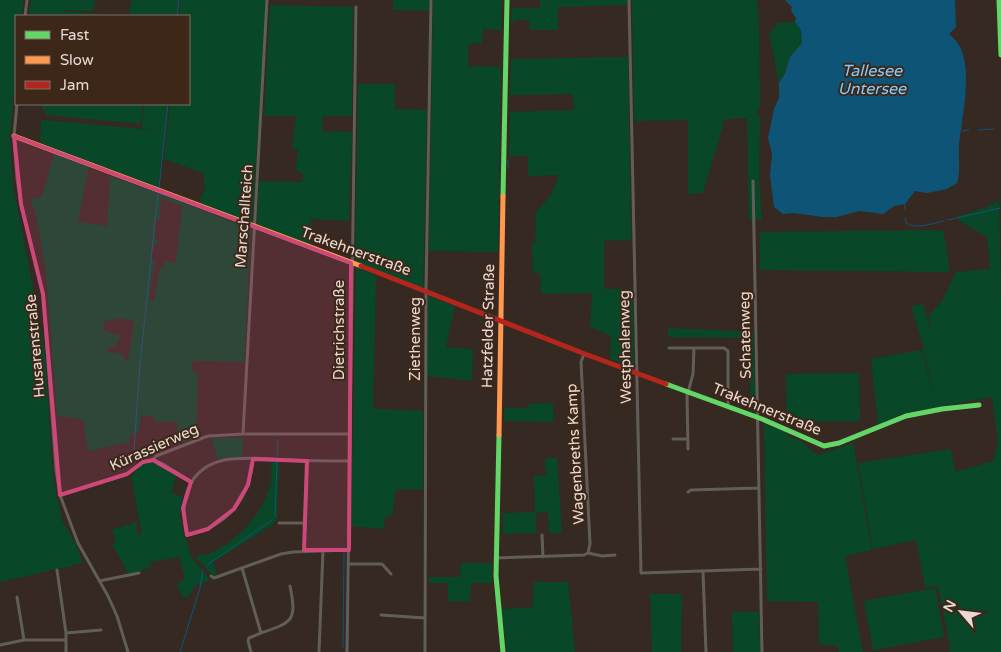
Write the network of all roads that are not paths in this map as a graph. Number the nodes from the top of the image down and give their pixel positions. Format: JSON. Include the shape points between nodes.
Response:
{"nodes":[{"id":1,"x":27,"y":0,"type":"edge"},
{"id":2,"x":268,"y":0,"type":"edge"},
{"id":3,"x":431,"y":0,"type":"edge"},
{"id":4,"x":507,"y":0,"type":"edge"},
{"id":5,"x":629,"y":0,"type":"edge"},
{"id":6,"x":999,"y":0,"type":"edge"},
{"id":7,"x":356,"y":7,"type":"dead end"},
{"id":8,"x":25,"y":15,"type":"edge"},
{"id":9,"x":1001,"y":55,"type":"edge"},
{"id":10,"x":16,"y":105,"type":"edge"},
{"id":11,"x":14,"y":136,"type":"junction"},
{"id":12,"x":753,"y":181,"type":"dead end"},
{"id":13,"x":254,"y":227,"type":"junction"},
{"id":14,"x":351,"y":263,"type":"junction"},
{"id":15,"x":426,"y":291,"type":"junction"},
{"id":16,"x":501,"y":320,"type":"junction"},
{"id":17,"x":668,"y":348,"type":"dead end"},
{"id":18,"x":694,"y":348,"type":"junction"},
{"id":19,"x":584,"y":354,"type":"junction"},
{"id":20,"x":637,"y":372,"type":"junction"},
{"id":21,"x":689,"y":392,"type":"junction"},
{"id":22,"x":980,"y":405,"type":"dead end"},
{"id":23,"x":728,"y":406,"type":"junction"},
{"id":24,"x":757,"y":417,"type":"junction"},
{"id":25,"x":243,"y":434,"type":"junction"},
{"id":26,"x":350,"y":434,"type":"junction"},
{"id":27,"x":673,"y":439,"type":"dead end"},
{"id":28,"x":688,"y":439,"type":"junction"},
{"id":29,"x":688,"y":449,"type":"dead end"},
{"id":30,"x":253,"y":459,"type":"junction"},
{"id":31,"x":153,"y":460,"type":"junction"},
{"id":32,"x":307,"y":461,"type":"junction"},
{"id":33,"x":350,"y":461,"type":"junction"},
{"id":34,"x":192,"y":482,"type":"junction"},
{"id":35,"x":759,"y":488,"type":"junction"},
{"id":36,"x":688,"y":492,"type":"dead end"},
{"id":37,"x":60,"y":495,"type":"junction"},
{"id":38,"x":304,"y":523,"type":"junction"},
{"id":39,"x":279,"y":524,"type":"dead end"},
{"id":40,"x":542,"y":535,"type":"dead end"},
{"id":41,"x":304,"y":550,"type":"junction"},
{"id":42,"x":323,"y":550,"type":"junction"},
{"id":43,"x":349,"y":550,"type":"junction"},
{"id":44,"x":588,"y":553,"type":"junction"},
{"id":45,"x":615,"y":555,"type":"dead end"},
{"id":46,"x":542,"y":557,"type":"junction"},
{"id":47,"x":497,"y":558,"type":"junction"},
{"id":48,"x":349,"y":564,"type":"junction"},
{"id":49,"x":242,"y":568,"type":"junction"},
{"id":50,"x":760,"y":569,"type":"junction"},
{"id":51,"x":57,"y":570,"type":"dead end"},
{"id":52,"x":702,"y":572,"type":"junction"},
{"id":53,"x":139,"y":573,"type":"dead end"},
{"id":54,"x":391,"y":574,"type":"dead end"},
{"id":55,"x":211,"y":576,"type":"dead end"},
{"id":56,"x":99,"y":581,"type":"junction"},
{"id":57,"x":290,"y":586,"type":"dead end"},
{"id":58,"x":17,"y":597,"type":"dead end"},
{"id":59,"x":381,"y":615,"type":"dead end"},
{"id":60,"x":425,"y":618,"type":"junction"},
{"id":61,"x":101,"y":630,"type":"dead end"},
{"id":62,"x":261,"y":633,"type":"junction"},
{"id":63,"x":66,"y":634,"type":"junction"},
{"id":64,"x":24,"y":640,"type":"junction"},
{"id":65,"x":66,"y":640,"type":"junction"},
{"id":66,"x":0,"y":645,"type":"edge"},
{"id":67,"x":66,"y":652,"type":"edge"},
{"id":68,"x":128,"y":652,"type":"edge"},
{"id":69,"x":251,"y":652,"type":"edge"},
{"id":70,"x":320,"y":652,"type":"edge"},
{"id":71,"x":347,"y":652,"type":"edge"},
{"id":72,"x":425,"y":652,"type":"edge"},
{"id":73,"x":503,"y":652,"type":"edge"},
{"id":74,"x":706,"y":652,"type":"edge"},
{"id":75,"x":762,"y":652,"type":"edge"}],
"edges":[{"from":1,"to":8,"type":"street"},
{"from":2,"to":13,"type":"street","name":"Marschallteich"},
{"from":3,"to":15,"type":"street","name":"Ziethenweg"},
{"from":4,"to":16,"type":"main road","name":"Hatzfelder Straße"},
{"from":5,"to":20,"type":"street","name":"Westphalenweg"},
{"from":6,"to":9,"type":"main road"},
{"from":7,"to":14,"type":"street","name":"Dietrichstraße"},
{"from":10,"to":11,"type":"street","name":"Husarenstraße"},
{"from":11,"to":13,"type":"main road","name":"Trakehnerstraße"},
{"from":11,"to":37,"type":"street","name":"Husarenstraße","via":[[21,204],[43,294]]},
{"from":12,"to":24,"type":"street","name":"Schatenweg"},
{"from":13,"to":14,"type":"main road","name":"Trakehnerstraße"},
{"from":13,"to":25,"type":"street","name":"Marschallteich"},
{"from":14,"to":15,"type":"main road","name":"Trakehnerstraße"},
{"from":14,"to":26,"type":"street","name":"Dietrichstraße"},
{"from":15,"to":16,"type":"main road","name":"Trakehnerstraße"},
{"from":15,"to":60,"type":"street","name":"Ziethenweg"},
{"from":16,"to":19,"type":"main road","name":"Trakehnerstraße"},
{"from":16,"to":47,"type":"main road","name":"Hatzfelder Straße"},
{"from":17,"to":18,"type":"street"},
{"from":18,"to":21,"type":"street"},
{"from":18,"to":23,"type":"street","via":[[724,348],[728,352]]},
{"from":19,"to":20,"type":"main road","name":"Trakehnerstraße"},
{"from":19,"to":44,"type":"street","name":"Wagenbreths Kamp","via":[[582,382]]},
{"from":20,"to":21,"type":"main road","name":"Trakehnerstraße"},
{"from":20,"to":52,"type":"street","name":"Westphalenweg","via":[[641,574]]},
{"from":21,"to":23,"type":"main road","name":"Trakehnerstraße"},
{"from":21,"to":28,"type":"street","name":"Trakehnerstraße"},
{"from":22,"to":24,"type":"main road","name":"Trakehnerstraße","via":[[906,416],[824,446]]},
{"from":23,"to":24,"type":"main road","name":"Trakehnerstraße"},
{"from":24,"to":35,"type":"street","name":"Schatenweg"},
{"from":25,"to":26,"type":"street","name":"Kürassierweg"},
{"from":25,"to":31,"type":"street","name":"Kürassierweg","via":[[208,436]]},
{"from":26,"to":33,"type":"street","name":"Dietrichstraße"},
{"from":27,"to":28,"type":"street"},
{"from":28,"to":29,"type":"street","name":"Trakehnerstraße"},
{"from":30,"to":32,"type":"street"},
{"from":30,"to":34,"type":"street","via":[[231,459],[212,464]]},
{"from":30,"to":34,"type":"street","via":[[248,485],[234,509],[214,526],[187,535],[183,508]]},
{"from":31,"to":34,"type":"street"},
{"from":31,"to":37,"type":"street","name":"Kürassierweg","via":[[143,462],[127,474]]},
{"from":32,"to":33,"type":"street"},
{"from":32,"to":38,"type":"street"},
{"from":33,"to":43,"type":"street","name":"Dietrichstraße"},
{"from":35,"to":36,"type":"street"},
{"from":35,"to":50,"type":"street","name":"Schatenweg"},
{"from":37,"to":56,"type":"street","name":"Husarenstraße","via":[[78,543]]},
{"from":38,"to":39,"type":"street"},
{"from":38,"to":41,"type":"street"},
{"from":40,"to":46,"type":"street"},
{"from":41,"to":42,"type":"street"},
{"from":41,"to":49,"type":"street","via":[[281,554]]},
{"from":42,"to":43,"type":"street"},
{"from":42,"to":70,"type":"street"},
{"from":43,"to":48,"type":"street","name":"Dietrichstraße"},
{"from":44,"to":45,"type":"street"},
{"from":44,"to":46,"type":"street"},
{"from":46,"to":47,"type":"street"},
{"from":47,"to":73,"type":"main road","name":"Hatzfelder Straße"},
{"from":48,"to":54,"type":"street","via":[[382,564]]},
{"from":48,"to":71,"type":"street","name":"Dietrichstraße"},
{"from":49,"to":55,"type":"street","via":[[214,578]]},
{"from":49,"to":62,"type":"street"},
{"from":50,"to":52,"type":"street","name":"Westphalenweg"},
{"from":50,"to":75,"type":"street","name":"Schatenweg"},
{"from":51,"to":63,"type":"street"},
{"from":52,"to":74,"type":"street"},
{"from":53,"to":56,"type":"street"},
{"from":56,"to":68,"type":"street","name":"Husarenstraße","via":[[117,616]]},
{"from":57,"to":62,"type":"street","via":[[294,604],[290,620]]},
{"from":58,"to":64,"type":"street"},
{"from":59,"to":60,"type":"street"},
{"from":60,"to":72,"type":"street","name":"Ziethenweg"},
{"from":61,"to":63,"type":"street"},
{"from":62,"to":69,"type":"street","via":[[249,638]]},
{"from":63,"to":65,"type":"street"},
{"from":64,"to":65,"type":"street"},
{"from":64,"to":66,"type":"street"},
{"from":65,"to":67,"type":"street"}]}
